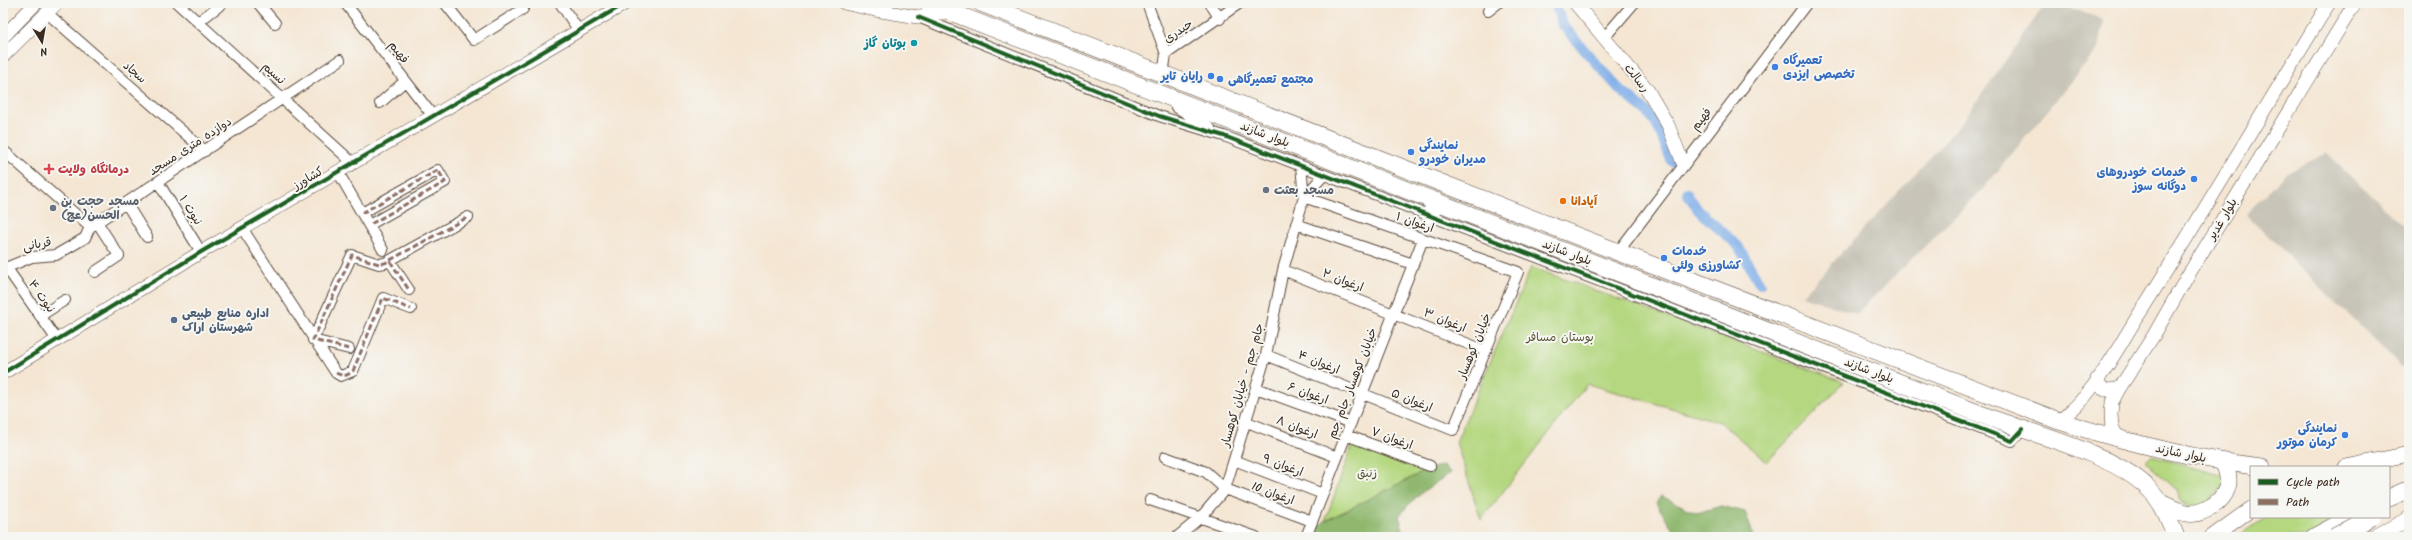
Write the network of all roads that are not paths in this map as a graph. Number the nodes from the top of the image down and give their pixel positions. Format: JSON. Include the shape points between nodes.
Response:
{"nodes":[{"id":1,"x":36,"y":3,"type":"edge"},
{"id":2,"x":57,"y":3,"type":"edge"},
{"id":3,"x":177,"y":3,"type":"edge"},
{"id":4,"x":223,"y":3,"type":"edge"},
{"id":5,"x":258,"y":3,"type":"edge"},
{"id":6,"x":345,"y":3,"type":"edge"},
{"id":7,"x":446,"y":3,"type":"edge"},
{"id":8,"x":560,"y":3,"type":"edge"},
{"id":9,"x":844,"y":3,"type":"edge"},
{"id":10,"x":928,"y":3,"type":"edge"},
{"id":11,"x":981,"y":3,"type":"edge"},
{"id":12,"x":1147,"y":3,"type":"edge"},
{"id":13,"x":1210,"y":3,"type":"edge"},
{"id":14,"x":1240,"y":3,"type":"edge"},
{"id":15,"x":1498,"y":3,"type":"edge"},
{"id":16,"x":1575,"y":3,"type":"edge"},
{"id":17,"x":1634,"y":3,"type":"edge"},
{"id":18,"x":1807,"y":3,"type":"edge"},
{"id":19,"x":2329,"y":3,"type":"edge"},
{"id":20,"x":2355,"y":3,"type":"edge"},
{"id":21,"x":621,"y":6,"type":"edge"},
{"id":22,"x":522,"y":9,"type":"dead end"},
{"id":23,"x":949,"y":11,"type":"junction"},
{"id":24,"x":1488,"y":12,"type":"dead end"},
{"id":25,"x":47,"y":13,"type":"junction"},
{"id":26,"x":918,"y":17,"type":"junction"},
{"id":27,"x":1220,"y":18,"type":"junction"},
{"id":28,"x":198,"y":22,"type":"junction"},
{"id":29,"x":275,"y":23,"type":"dead end"},
{"id":30,"x":579,"y":31,"type":"junction"},
{"id":31,"x":3,"y":37,"type":"edge"},
{"id":32,"x":1604,"y":38,"type":"junction"},
{"id":33,"x":1166,"y":54,"type":"junction"},
{"id":34,"x":3,"y":56,"type":"edge"},
{"id":35,"x":340,"y":60,"type":"dead end"},
{"id":36,"x":1163,"y":75,"type":"junction"},
{"id":37,"x":405,"y":81,"type":"junction"},
{"id":38,"x":1141,"y":85,"type":"junction"},
{"id":39,"x":283,"y":100,"type":"junction"},
{"id":40,"x":380,"y":103,"type":"dead end"},
{"id":41,"x":432,"y":116,"type":"junction"},
{"id":42,"x":1224,"y":136,"type":"junction"},
{"id":43,"x":3,"y":150,"type":"edge"},
{"id":44,"x":205,"y":151,"type":"junction"},
{"id":45,"x":353,"y":163,"type":"junction"},
{"id":46,"x":1683,"y":163,"type":"junction"},
{"id":47,"x":1301,"y":166,"type":"junction"},
{"id":48,"x":338,"y":172,"type":"junction"},
{"id":49,"x":1324,"y":175,"type":"junction"},
{"id":50,"x":158,"y":182,"type":"junction"},
{"id":51,"x":1304,"y":198,"type":"junction"},
{"id":52,"x":126,"y":203,"type":"junction"},
{"id":53,"x":1433,"y":208,"type":"junction"},
{"id":54,"x":362,"y":213,"type":"junction"},
{"id":55,"x":468,"y":217,"type":"dead end"},
{"id":56,"x":94,"y":224,"type":"junction"},
{"id":57,"x":1296,"y":224,"type":"junction"},
{"id":58,"x":369,"y":225,"type":"junction"},
{"id":59,"x":242,"y":228,"type":"junction"},
{"id":60,"x":147,"y":237,"type":"dead end"},
{"id":61,"x":1423,"y":239,"type":"junction"},
{"id":62,"x":384,"y":250,"type":"dead end"},
{"id":63,"x":201,"y":252,"type":"junction"},
{"id":64,"x":1618,"y":252,"type":"junction"},
{"id":65,"x":390,"y":261,"type":"junction"},
{"id":66,"x":1413,"y":264,"type":"junction"},
{"id":67,"x":4,"y":268,"type":"edge"},
{"id":68,"x":1284,"y":270,"type":"junction"},
{"id":69,"x":95,"y":272,"type":"dead end"},
{"id":70,"x":1518,"y":272,"type":"joint"},
{"id":71,"x":409,"y":290,"type":"dead end"},
{"id":72,"x":65,"y":300,"type":"dead end"},
{"id":73,"x":411,"y":309,"type":"dead end"},
{"id":74,"x":1394,"y":313,"type":"junction"},
{"id":75,"x":40,"y":316,"type":"junction"},
{"id":76,"x":57,"y":340,"type":"junction"},
{"id":77,"x":313,"y":340,"type":"junction"},
{"id":78,"x":349,"y":349,"type":"dead end"},
{"id":79,"x":1486,"y":351,"type":"junction"},
{"id":80,"x":1266,"y":355,"type":"junction"},
{"id":81,"x":4,"y":371,"type":"edge"},
{"id":82,"x":2097,"y":379,"type":"junction"},
{"id":83,"x":1256,"y":388,"type":"junction"},
{"id":84,"x":2119,"y":389,"type":"junction"},
{"id":85,"x":1362,"y":394,"type":"junction"},
{"id":86,"x":2059,"y":421,"type":"junction"},
{"id":87,"x":1247,"y":422,"type":"junction"},
{"id":88,"x":1350,"y":423,"type":"junction"},
{"id":89,"x":1453,"y":430,"type":"joint"},
{"id":90,"x":1346,"y":435,"type":"junction"},
{"id":91,"x":2120,"y":439,"type":"junction"},
{"id":92,"x":2409,"y":454,"type":"edge"},
{"id":93,"x":1165,"y":457,"type":"dead end"},
{"id":94,"x":1337,"y":457,"type":"junction"},
{"id":95,"x":1234,"y":460,"type":"junction"},
{"id":96,"x":2223,"y":462,"type":"junction"},
{"id":97,"x":1430,"y":466,"type":"dead end"},
{"id":98,"x":2254,"y":466,"type":"edge"},
{"id":99,"x":2351,"y":466,"type":"edge"},
{"id":100,"x":1225,"y":489,"type":"junction"},
{"id":101,"x":2409,"y":489,"type":"edge"},
{"id":102,"x":1323,"y":494,"type":"junction"},
{"id":103,"x":2390,"y":498,"type":"edge"},
{"id":104,"x":1150,"y":500,"type":"dead end"},
{"id":105,"x":2409,"y":500,"type":"edge"},
{"id":106,"x":2161,"y":503,"type":"junction"},
{"id":107,"x":2390,"y":509,"type":"edge"},
{"id":108,"x":2250,"y":511,"type":"edge"},
{"id":109,"x":1201,"y":517,"type":"junction"},
{"id":110,"x":2349,"y":518,"type":"edge"},
{"id":111,"x":2364,"y":518,"type":"edge"},
{"id":112,"x":2370,"y":518,"type":"edge"},
{"id":113,"x":2409,"y":520,"type":"edge"},
{"id":114,"x":1312,"y":521,"type":"junction"},
{"id":115,"x":2385,"y":535,"type":"edge"},
{"id":116,"x":1177,"y":537,"type":"edge"},
{"id":117,"x":1256,"y":537,"type":"edge"},
{"id":118,"x":1306,"y":537,"type":"edge"},
{"id":119,"x":2176,"y":537,"type":"edge"},
{"id":120,"x":2212,"y":537,"type":"edge"},
{"id":121,"x":2314,"y":537,"type":"edge"},
{"id":122,"x":2334,"y":537,"type":"edge"},
{"id":123,"x":2358,"y":537,"type":"edge"}],
"edges":[{"from":1,"to":31,"type":"main road"},
{"from":2,"to":25,"type":"main road"},
{"from":3,"to":28,"type":"street","name":"نسیم"},
{"from":4,"to":28,"type":"street"},
{"from":5,"to":29,"type":"street"},
{"from":6,"to":37,"type":"street","name":"فهیم"},
{"from":7,"to":22,"type":"street","via":[[474,40]]},
{"from":8,"to":30,"type":"street"},
{"from":9,"to":26,"type":"main road"},
{"from":10,"to":23,"type":"highway","name":"بلوار شازند"},
{"from":11,"to":36,"type":"highway","name":"بلوار شازند"},
{"from":12,"to":33,"type":"street"},
{"from":13,"to":27,"type":"street"},
{"from":14,"to":27,"type":"street","name":"حیدری"},
{"from":15,"to":24,"type":"street"},
{"from":16,"to":32,"type":"main road","name":"رسالت"},
{"from":17,"to":32,"type":"street"},
{"from":18,"to":46,"type":"street","name":"فهیم"},
{"from":19,"to":82,"type":"main road","name":"بلوار غدیر","via":[[2203,213]]},
{"from":20,"to":84,"type":"main road","name":"بلوار غدیر"},
{"from":21,"to":30,"type":"main road","name":"کشاورز"},
{"from":23,"to":26,"type":"main road"},
{"from":23,"to":38,"type":"highway","name":"بلوار شازند"},
{"from":25,"to":34,"type":"main road"},
{"from":25,"to":44,"type":"street","name":"سجاد"},
{"from":26,"to":42,"type":"street","via":[[1159,116]]},
{"from":27,"to":33,"type":"street","name":"حیدری"},
{"from":28,"to":39,"type":"street","name":"نسیم"},
{"from":30,"to":41,"type":"main road","name":"کشاورز"},
{"from":32,"to":46,"type":"main road","name":"رسالت","via":[[1647,89],[1668,125]]},
{"from":33,"to":36,"type":"street","name":"حیدری"},
{"from":35,"to":39,"type":"street"},
{"from":36,"to":64,"type":"highway","name":"بلوار شازند"},
{"from":37,"to":40,"type":"street"},
{"from":37,"to":41,"type":"street","name":"فهیم"},
{"from":38,"to":42,"type":"street"},
{"from":38,"to":53,"type":"highway","name":"بلوار شازند"},
{"from":39,"to":44,"type":"street","name":"دوازده متری مسجد"},
{"from":39,"to":45,"type":"street","name":"نسیم"},
{"from":41,"to":45,"type":"main road","name":"کشاورز"},
{"from":42,"to":47,"type":"street"},
{"from":43,"to":56,"type":"street"},
{"from":44,"to":50,"type":"street","name":"دوازده متری مسجد"},
{"from":45,"to":48,"type":"main road","name":"کشاورز"},
{"from":46,"to":64,"type":"street","name":"فهیم"},
{"from":47,"to":49,"type":"street"},
{"from":47,"to":51,"type":"street"},
{"from":48,"to":54,"type":"street"},
{"from":48,"to":59,"type":"main road","name":"کشاورز"},
{"from":49,"to":51,"type":"street"},
{"from":49,"to":53,"type":"street"},
{"from":50,"to":52,"type":"street","name":"دوازده متری مسجد"},
{"from":50,"to":63,"type":"street","name":"نبوت ۱"},
{"from":51,"to":57,"type":"street","name":"جام جم - خیابان کوهسار"},
{"from":51,"to":61,"type":"street","name":"ارغوان ۱"},
{"from":52,"to":56,"type":"street","name":"دوازده متری مسجد"},
{"from":52,"to":60,"type":"street"},
{"from":53,"to":106,"type":"highway","name":"بلوار شازند","via":[[1890,386],[2024,430],[2116,465],[2148,487]]},
{"from":54,"to":58,"type":"street"},
{"from":54,"to":58,"type":"street","via":[[438,170],[445,182]]},
{"from":55,"to":65,"type":"street"},
{"from":56,"to":67,"type":"street","name":"قربانی","via":[[85,238],[56,255],[32,256]]},
{"from":56,"to":69,"type":"street","via":[[119,256]]},
{"from":57,"to":66,"type":"street"},
{"from":57,"to":68,"type":"street","name":"جام جم - خیابان کوهسار"},
{"from":58,"to":62,"type":"street"},
{"from":59,"to":63,"type":"main road","name":"کشاورز"},
{"from":59,"to":77,"type":"street"},
{"from":61,"to":66,"type":"street","name":"خیابان کوهسار جام جم"},
{"from":61,"to":70,"type":"street","name":"ارغوان ۱"},
{"from":63,"to":76,"type":"main road","name":"کشاورز"},
{"from":64,"to":86,"type":"highway","name":"بلوار شازند"},
{"from":65,"to":71,"type":"street"},
{"from":65,"to":77,"type":"street","via":[[379,264],[352,255]]},
{"from":66,"to":74,"type":"street","name":"خیابان کوهسار جام جم"},
{"from":67,"to":75,"type":"street","name":"نبوت ۴"},
{"from":68,"to":74,"type":"street","name":"ارغوان ۲"},
{"from":68,"to":80,"type":"street","name":"جام جم - خیابان کوهسار"},
{"from":70,"to":79,"type":"street","name":"خیابان کوهسار"},
{"from":72,"to":75,"type":"street"},
{"from":73,"to":77,"type":"street","via":[[382,298],[353,372],[348,375],[341,376],[336,373]]},
{"from":74,"to":79,"type":"street","name":"ارغوان ۳"},
{"from":74,"to":85,"type":"street","name":"خیابان کوهسار جام جم"},
{"from":75,"to":76,"type":"street","name":"نبوت ۴"},
{"from":76,"to":81,"type":"main road","name":"کشاورز"},
{"from":77,"to":78,"type":"street"},
{"from":79,"to":89,"type":"street","name":"خیابان کوهسار"},
{"from":80,"to":83,"type":"street","name":"جام جم - خیابان کوهسار"},
{"from":80,"to":85,"type":"street","name":"ارغوان ۴"},
{"from":82,"to":84,"type":"main road","via":[[2101,387],[2107,390]]},
{"from":82,"to":86,"type":"main road","name":"بلوار غدیر","via":[[2077,407]]},
{"from":83,"to":87,"type":"street","name":"جام جم - خیابان کوهسار"},
{"from":83,"to":88,"type":"street","name":"ارغوان ۶"},
{"from":84,"to":91,"type":"main road","name":"بلوار غدیر","via":[[2112,402],[2111,414],[2112,428]]},
{"from":85,"to":88,"type":"street","name":"خیابان کوهسار جام جم"},
{"from":85,"to":89,"type":"street","name":"ارغوان ۵"},
{"from":86,"to":91,"type":"highway","name":"بلوار شازند"},
{"from":87,"to":94,"type":"street","name":"ارغوان ۸"},
{"from":87,"to":95,"type":"street","name":"جام جم - خیابان کوهسار"},
{"from":88,"to":90,"type":"street","name":"خیابان کوهسار جام جم"},
{"from":90,"to":94,"type":"street","name":"خیابان کوهسار جام جم"},
{"from":90,"to":97,"type":"street","name":"ارغوان ۷"},
{"from":91,"to":96,"type":"highway","name":"بلوار شازند"},
{"from":92,"to":99,"type":"main road"},
{"from":93,"to":100,"type":"street","via":[[1206,472]]},
{"from":94,"to":102,"type":"street","name":"خیابان کوهسار جام جم"},
{"from":95,"to":100,"type":"street","name":"جام جم - خیابان کوهسار"},
{"from":95,"to":102,"type":"street","name":"ارغوان ۹"},
{"from":96,"to":98,"type":"highway","name":"بلوار شازند"},
{"from":96,"to":106,"type":"highway","via":[[2228,472],[2228,490],[2224,497],[2209,508],[2188,514]]},
{"from":100,"to":109,"type":"street","name":"جام جم - خیابان کوهسار"},
{"from":100,"to":114,"type":"street","name":"ارغوان 10"},
{"from":101,"to":103,"type":"highway"},
{"from":102,"to":114,"type":"street","name":"خیابان کوهسار جام جم"},
{"from":104,"to":109,"type":"street"},
{"from":105,"to":107,"type":"highway"},
{"from":106,"to":119,"type":"highway","name":"بلوار شازند"},
{"from":108,"to":120,"type":"main road"},
{"from":109,"to":116,"type":"street","name":"جام جم - خیابان کوهسار"},
{"from":109,"to":117,"type":"street"},
{"from":110,"to":121,"type":"highway"},
{"from":111,"to":123,"type":"main road"},
{"from":112,"to":122,"type":"highway","bridge":true},
{"from":113,"to":115,"type":"main road"},
{"from":114,"to":118,"type":"street","name":"خیابان کوهسار جام جم"}]}
